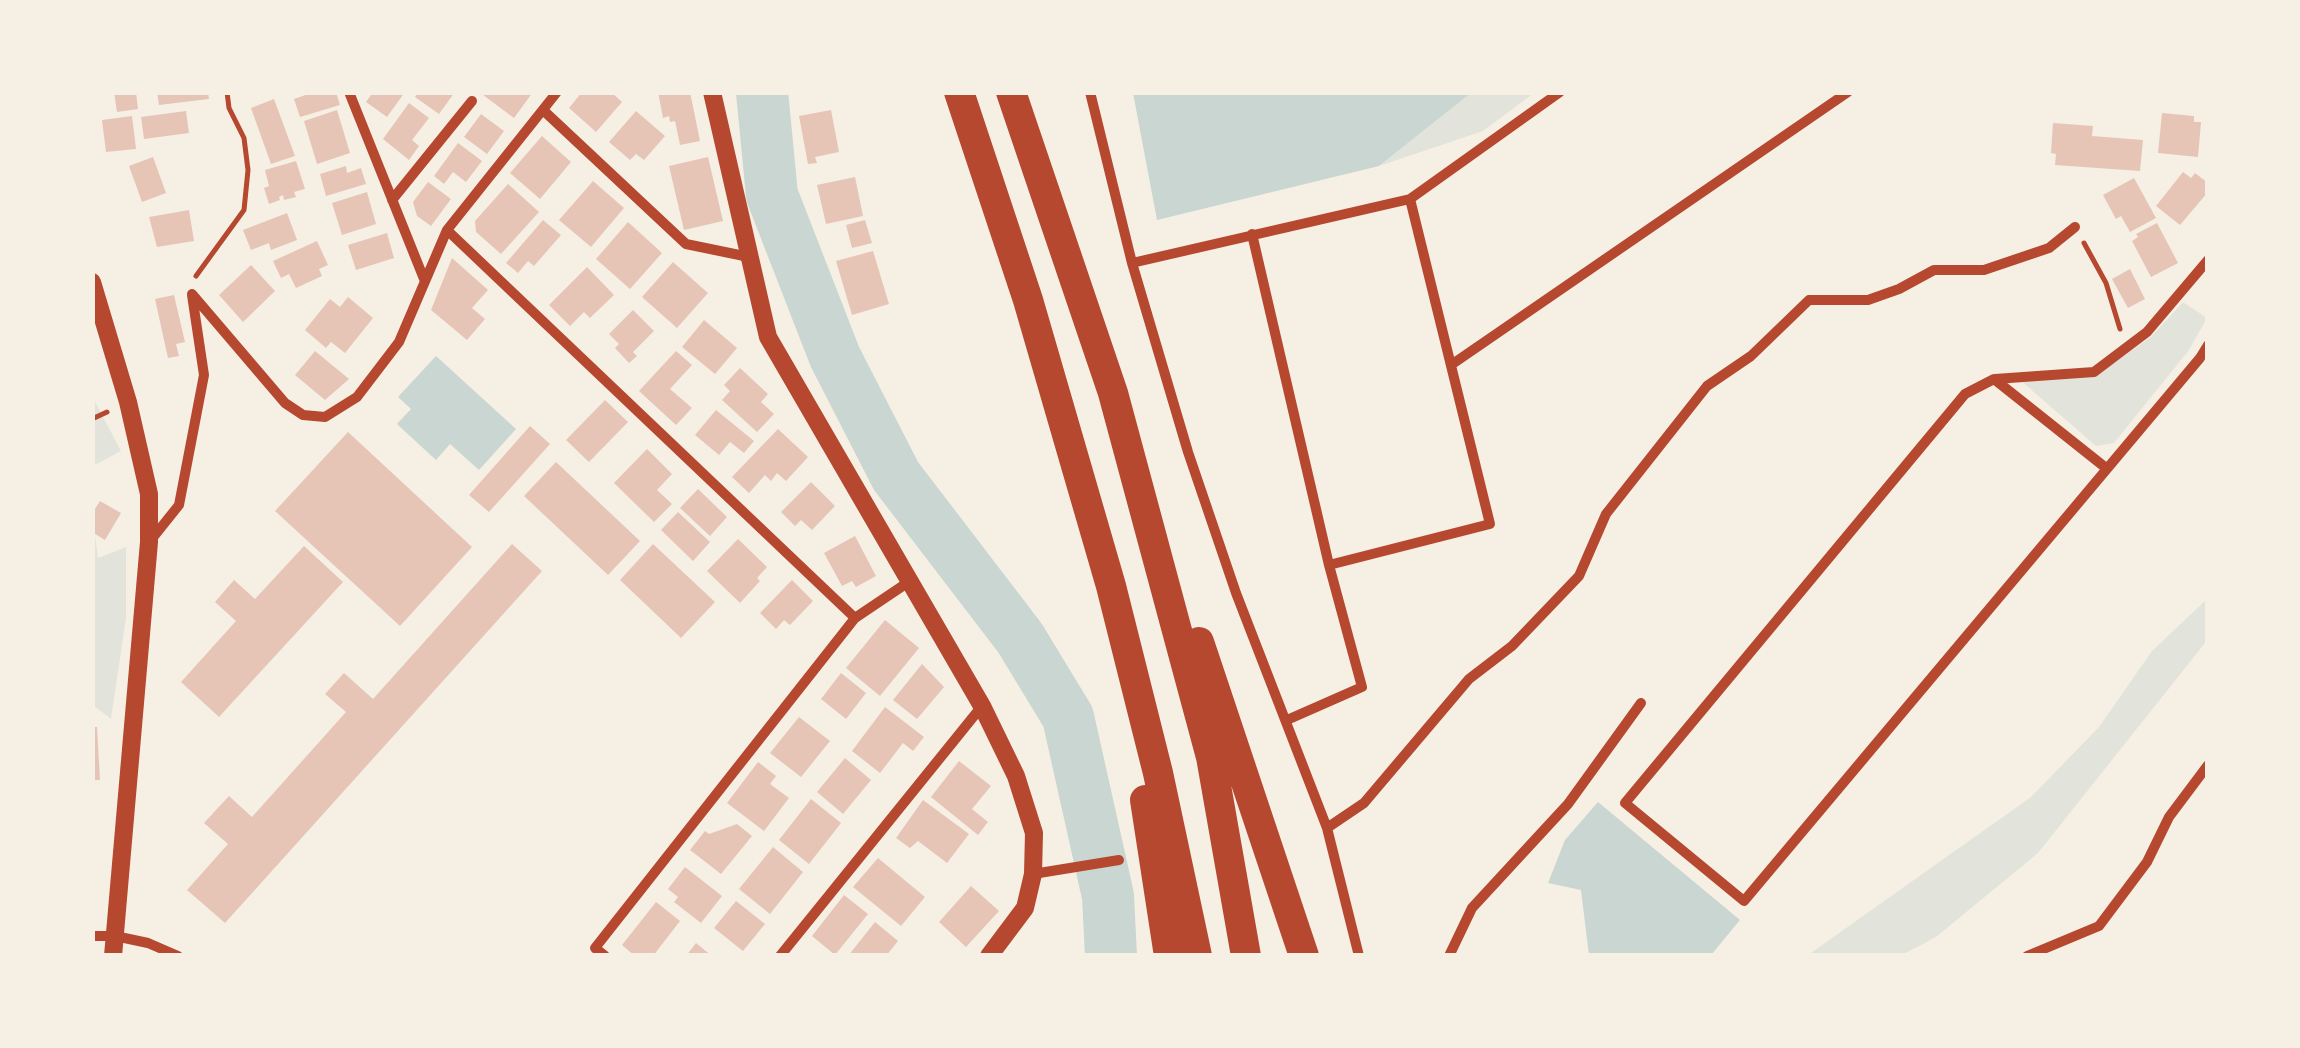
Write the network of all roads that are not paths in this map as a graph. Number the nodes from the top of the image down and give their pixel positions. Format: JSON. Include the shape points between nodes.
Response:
{"nodes":[{"id":1,"x":348,"y":92,"type":"edge"},
{"id":2,"x":556,"y":92,"type":"edge"},
{"id":3,"x":712,"y":92,"type":"edge"},
{"id":4,"x":959,"y":92,"type":"edge"},
{"id":5,"x":1011,"y":92,"type":"edge"},
{"id":6,"x":1090,"y":92,"type":"edge"},
{"id":7,"x":1560,"y":92,"type":"edge"},
{"id":8,"x":1848,"y":92,"type":"edge"},
{"id":9,"x":472,"y":101,"type":"dead end"},
{"id":10,"x":543,"y":110,"type":"junction"},
{"id":11,"x":1410,"y":199,"type":"junction"},
{"id":12,"x":392,"y":200,"type":"junction"},
{"id":13,"x":2076,"y":227,"type":"road end"},
{"id":14,"x":447,"y":230,"type":"junction"},
{"id":15,"x":1252,"y":234,"type":"junction"},
{"id":16,"x":749,"y":258,"type":"junction"},
{"id":17,"x":2208,"y":260,"type":"edge"},
{"id":18,"x":1132,"y":263,"type":"junction"},
{"id":19,"x":424,"y":279,"type":"junction"},
{"id":20,"x":92,"y":282,"type":"edge"},
{"id":21,"x":2208,"y":344,"type":"edge"},
{"id":22,"x":1451,"y":365,"type":"junction"},
{"id":23,"x":1994,"y":379,"type":"junction"},
{"id":24,"x":1113,"y":394,"type":"junction"},
{"id":25,"x":2106,"y":468,"type":"junction"},
{"id":26,"x":149,"y":542,"type":"junction"},
{"id":27,"x":1329,"y":565,"type":"junction"},
{"id":28,"x":910,"y":581,"type":"junction"},
{"id":29,"x":1111,"y":586,"type":"junction"},
{"id":30,"x":856,"y":618,"type":"junction"},
{"id":31,"x":1640,"y":703,"type":"dead end"},
{"id":32,"x":982,"y":706,"type":"junction"},
{"id":33,"x":1287,"y":720,"type":"junction"},
{"id":34,"x":2205,"y":770,"type":"edge"},
{"id":35,"x":1328,"y":828,"type":"junction"},
{"id":36,"x":1116,"y":860,"type":"dead end"},
{"id":37,"x":1033,"y":874,"type":"junction"},
{"id":38,"x":92,"y":936,"type":"edge"},
{"id":39,"x":115,"y":936,"type":"junction"},
{"id":40,"x":113,"y":956,"type":"edge"},
{"id":41,"x":178,"y":956,"type":"edge"},
{"id":42,"x":605,"y":956,"type":"edge"},
{"id":43,"x":780,"y":956,"type":"edge"},
{"id":44,"x":990,"y":956,"type":"edge"},
{"id":45,"x":1170,"y":956,"type":"edge"},
{"id":46,"x":1197,"y":956,"type":"edge"},
{"id":47,"x":1246,"y":956,"type":"edge"},
{"id":48,"x":1304,"y":956,"type":"edge"},
{"id":49,"x":1359,"y":956,"type":"edge"},
{"id":50,"x":1450,"y":956,"type":"edge"},
{"id":51,"x":2028,"y":956,"type":"edge"}],
"edges":[{"from":1,"to":12,"type":"street"},
{"from":2,"to":10,"type":"street"},
{"from":3,"to":16,"type":"street"},
{"from":4,"to":29,"type":"highway"},
{"from":5,"to":24,"type":"highway"},
{"from":6,"to":18,"type":"street"},
{"from":7,"to":11,"type":"street"},
{"from":8,"to":22,"type":"street"},
{"from":9,"to":12,"type":"street"},
{"from":10,"to":14,"type":"street"},
{"from":10,"to":16,"type":"street","via":[[686,244]]},
{"from":11,"to":15,"type":"street"},
{"from":11,"to":22,"type":"street"},
{"from":12,"to":19,"type":"street"},
{"from":13,"to":35,"type":"street","via":[[2049,248],[1984,270],[1934,270],[1868,300],[1809,300],[1751,356],[1707,386],[1606,514],[1578,576],[1512,646],[1469,678],[1364,803]]},
{"from":14,"to":19,"type":"street"},
{"from":14,"to":30,"type":"street"},
{"from":15,"to":18,"type":"street"},
{"from":15,"to":27,"type":"street"},
{"from":16,"to":28,"type":"street","via":[[778,358]]},
{"from":17,"to":23,"type":"street","via":[[2146,332],[2094,372]]},
{"from":18,"to":33,"type":"street","via":[[1236,594]]},
{"from":19,"to":26,"type":"street","via":[[399,342],[357,397],[325,417],[303,415],[285,403],[192,294],[204,374],[180,505]]},
{"from":20,"to":26,"type":"street","via":[[138,446]]},
{"from":21,"to":25,"type":"street"},
{"from":22,"to":27,"type":"street","via":[[1490,524]]},
{"from":23,"to":25,"type":"street"},
{"from":23,"to":25,"type":"street","via":[[1965,394],[1625,802],[1744,901]]},
{"from":24,"to":47,"type":"highway","via":[[1211,758]]},
{"from":24,"to":48,"type":"highway"},
{"from":26,"to":39,"type":"street"},
{"from":27,"to":33,"type":"street","via":[[1362,687]]},
{"from":28,"to":30,"type":"street"},
{"from":28,"to":32,"type":"street"},
{"from":29,"to":45,"type":"highway"},
{"from":29,"to":46,"type":"highway"},
{"from":30,"to":42,"type":"street","via":[[595,948]]},
{"from":31,"to":50,"type":"street","via":[[1568,804],[1472,908]]},
{"from":32,"to":37,"type":"street","via":[[1034,833]]},
{"from":32,"to":43,"type":"street"},
{"from":33,"to":35,"type":"street"},
{"from":34,"to":51,"type":"street","via":[[2100,926]]},
{"from":35,"to":49,"type":"street"},
{"from":36,"to":37,"type":"street"},
{"from":37,"to":44,"type":"street","via":[[1025,908]]},
{"from":38,"to":39,"type":"street"},
{"from":39,"to":40,"type":"street"},
{"from":39,"to":41,"type":"street"}]}
